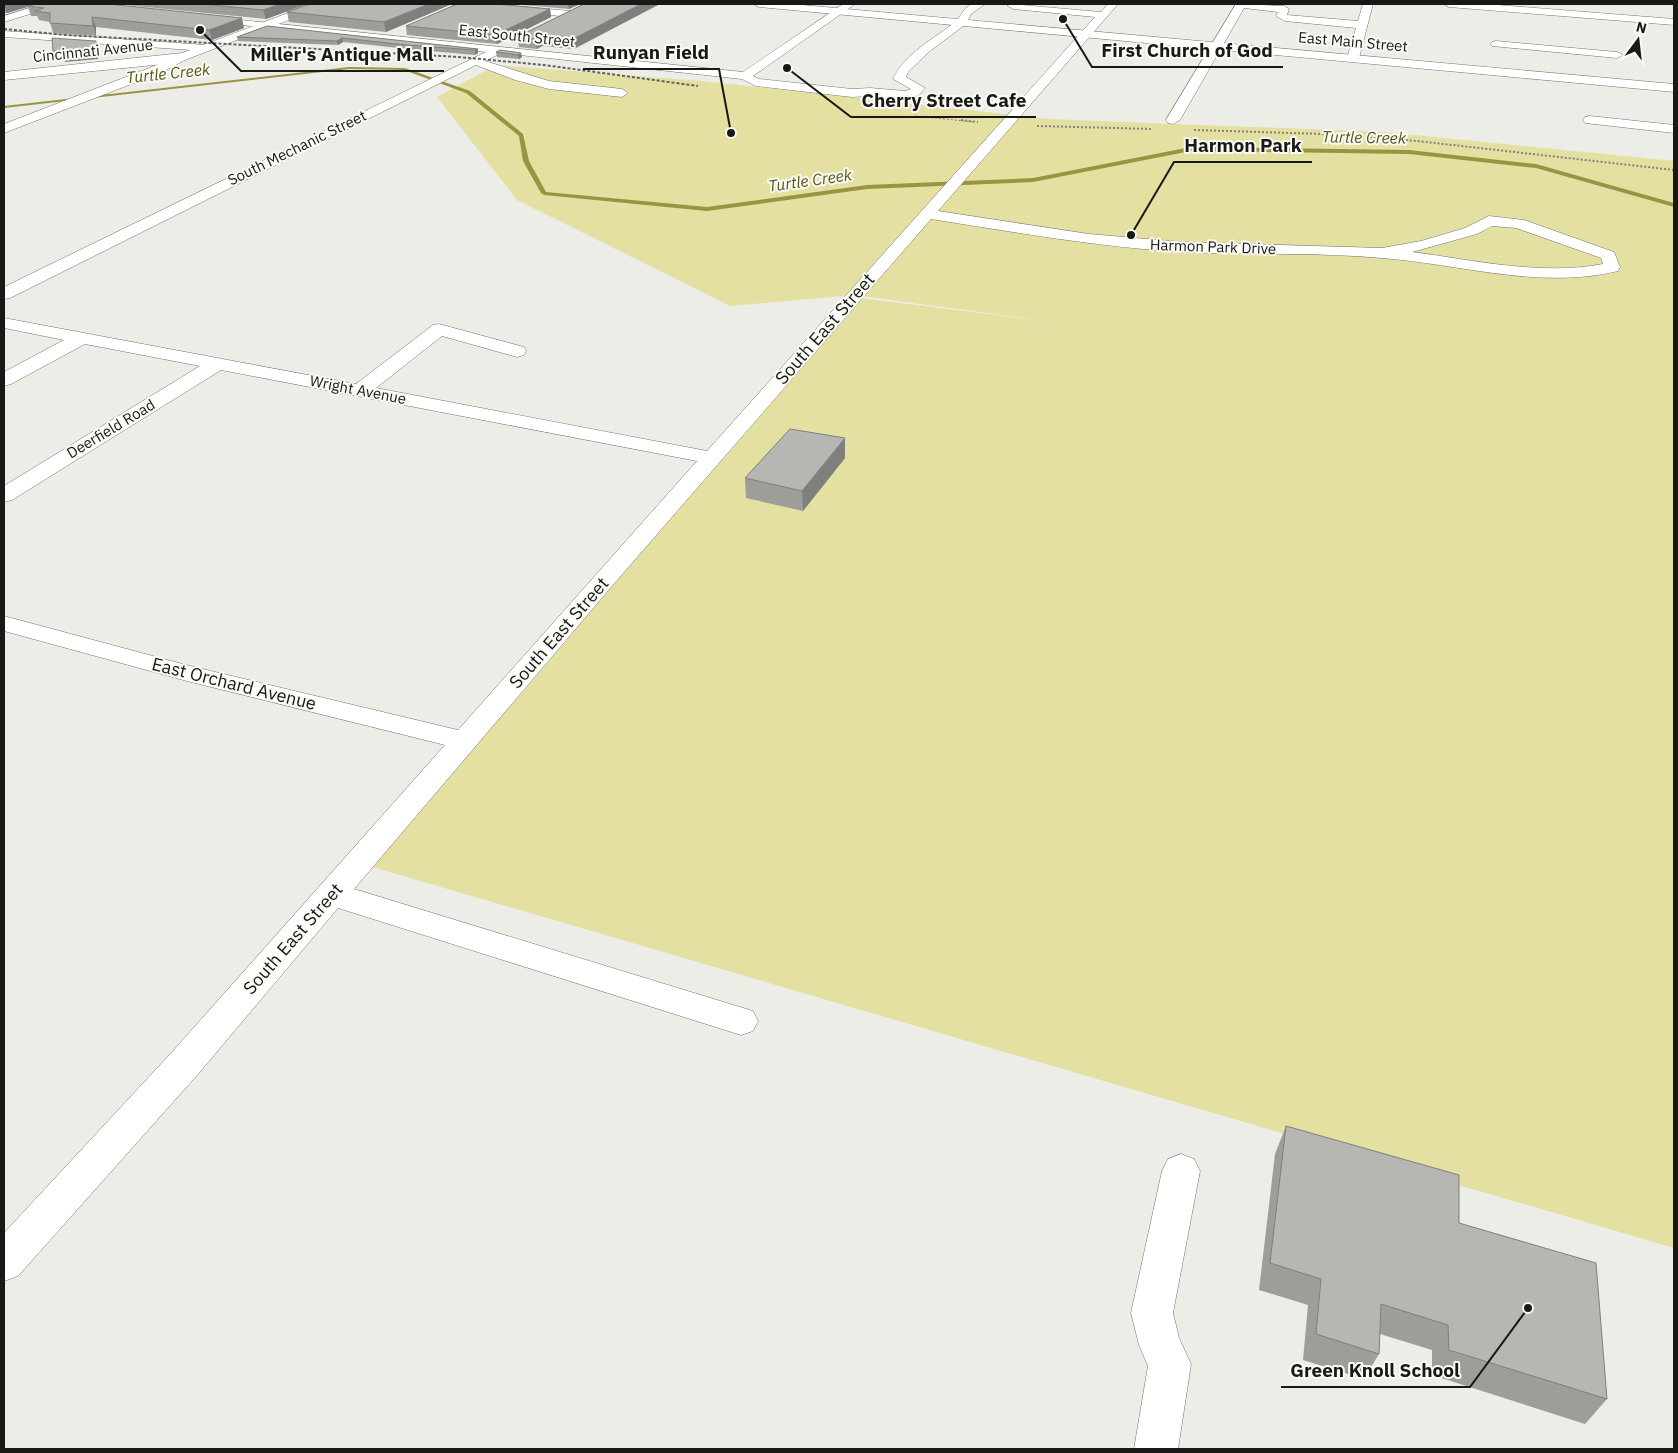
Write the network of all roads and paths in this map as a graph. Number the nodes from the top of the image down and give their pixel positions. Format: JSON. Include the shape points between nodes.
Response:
{"nodes":[{"id":1,"x":52,"y":4,"type":"edge"},
{"id":2,"x":321,"y":4,"type":"edge"},
{"id":3,"x":759,"y":4,"type":"edge"},
{"id":4,"x":850,"y":4,"type":"edge"},
{"id":5,"x":980,"y":4,"type":"edge"},
{"id":6,"x":1015,"y":4,"type":"edge"},
{"id":7,"x":1113,"y":4,"type":"edge"},
{"id":8,"x":1368,"y":4,"type":"edge"},
{"id":9,"x":1450,"y":4,"type":"edge"},
{"id":10,"x":1239,"y":7,"type":"edge"},
{"id":11,"x":502,"y":8,"type":"edge"},
{"id":12,"x":1493,"y":9,"type":"edge"},
{"id":13,"x":839,"y":11,"type":"junction"},
{"id":14,"x":1558,"y":13,"type":"junction"},
{"id":15,"x":1103,"y":15,"type":"junction"},
{"id":16,"x":191,"y":16,"type":"edge"},
{"id":17,"x":4,"y":19,"type":"edge"},
{"id":18,"x":962,"y":22,"type":"junction"},
{"id":19,"x":1674,"y":22,"type":"edge"},
{"id":20,"x":552,"y":23,"type":"edge"},
{"id":21,"x":266,"y":24,"type":"junction"},
{"id":22,"x":1362,"y":24,"type":"junction"},
{"id":23,"x":405,"y":30,"type":"edge"},
{"id":24,"x":1625,"y":30,"type":"dead end"},
{"id":25,"x":4,"y":34,"type":"edge"},
{"id":26,"x":1087,"y":34,"type":"junction"},
{"id":27,"x":388,"y":37,"type":"junction"},
{"id":28,"x":517,"y":40,"type":"edge"},
{"id":29,"x":1216,"y":45,"type":"junction"},
{"id":30,"x":206,"y":48,"type":"junction"},
{"id":31,"x":500,"y":49,"type":"junction"},
{"id":32,"x":1617,"y":54,"type":"dead end"},
{"id":33,"x":185,"y":56,"type":"junction"},
{"id":34,"x":1353,"y":58,"type":"junction"},
{"id":35,"x":120,"y":64,"type":"junction"},
{"id":36,"x":469,"y":64,"type":"junction"},
{"id":37,"x":156,"y":70,"type":"junction"},
{"id":38,"x":1495,"y":71,"type":"junction"},
{"id":39,"x":4,"y":76,"type":"edge"},
{"id":40,"x":744,"y":76,"type":"junction"},
{"id":41,"x":1674,"y":88,"type":"edge"},
{"id":42,"x":622,"y":93,"type":"dead end"},
{"id":43,"x":915,"y":116,"type":"dead end"},
{"id":44,"x":1173,"y":120,"type":"dead end"},
{"id":45,"x":1590,"y":120,"type":"dead end"},
{"id":46,"x":1006,"y":124,"type":"junction"},
{"id":47,"x":4,"y":129,"type":"edge"},
{"id":48,"x":1155,"y":129,"type":"dead end"},
{"id":49,"x":1674,"y":129,"type":"edge"},
{"id":50,"x":1189,"y":130,"type":"dead end"},
{"id":51,"x":1674,"y":170,"type":"edge"},
{"id":52,"x":926,"y":214,"type":"junction"},
{"id":53,"x":1382,"y":253,"type":"junction"},
{"id":54,"x":4,"y":294,"type":"edge"},
{"id":55,"x":4,"y":323,"type":"edge"},
{"id":56,"x":82,"y":338,"type":"junction"},
{"id":57,"x":517,"y":351,"type":"dead end"},
{"id":58,"x":217,"y":364,"type":"junction"},
{"id":59,"x":4,"y":380,"type":"edge"},
{"id":60,"x":360,"y":391,"type":"junction"},
{"id":61,"x":712,"y":458,"type":"junction"},
{"id":62,"x":4,"y":494,"type":"edge"},
{"id":63,"x":4,"y":623,"type":"edge"},
{"id":64,"x":466,"y":741,"type":"junction"},
{"id":65,"x":331,"y":894,"type":"junction"},
{"id":66,"x":741,"y":1021,"type":"dead end"},
{"id":67,"x":1181,"y":1171,"type":"dead end"},
{"id":68,"x":4,"y":1262,"type":"edge"},
{"id":69,"x":1156,"y":1449,"type":"edge"}],
"edges":[{"from":1,"to":17,"type":"street"},
{"from":2,"to":21,"type":"street"},
{"from":3,"to":13,"type":"street","name":"East Main Street"},
{"from":4,"to":13,"type":"street"},
{"from":5,"to":18,"type":"street","via":[[966,12]]},
{"from":6,"to":15,"type":"street","via":[[1012,6]]},
{"from":7,"to":15,"type":"street","name":"South East Street"},
{"from":8,"to":22,"type":"street"},
{"from":9,"to":12,"type":"street"},
{"from":10,"to":22,"type":"street","via":[[1280,12],[1285,18]]},
{"from":10,"to":29,"type":"street"},
{"from":11,"to":20,"type":"street","via":[[573,12]]},
{"from":12,"to":14,"type":"street"},
{"from":13,"to":18,"type":"street","name":"East Main Street"},
{"from":13,"to":40,"type":"street"},
{"from":14,"to":19,"type":"street"},
{"from":14,"to":24,"type":"street","via":[[1582,23]]},
{"from":15,"to":26,"type":"street","name":"South East Street"},
{"from":16,"to":21,"type":"street","name":"East South Street"},
{"from":18,"to":26,"type":"street","name":"East Main Street"},
{"from":18,"to":40,"type":"street","name":"East South Street","via":[[903,70],[899,79],[919,88],[906,95],[852,93],[756,82]]},
{"from":21,"to":27,"type":"street","name":"East South Street"},
{"from":21,"to":30,"type":"street"},
{"from":22,"to":34,"type":"street"},
{"from":23,"to":27,"type":"street"},
{"from":25,"to":30,"type":"street"},
{"from":26,"to":29,"type":"street","name":"East Main Street"},
{"from":26,"to":46,"type":"street","name":"South East Street"},
{"from":27,"to":31,"type":"street","name":"East South Street"},
{"from":28,"to":31,"type":"street","name":"South Mechanic Street"},
{"from":29,"to":34,"type":"street","name":"East Main Street"},
{"from":29,"to":44,"type":"street"},
{"from":30,"to":33,"type":"street"},
{"from":31,"to":36,"type":"street","name":"South Mechanic Street"},
{"from":31,"to":40,"type":"street","name":"East South Street"},
{"from":32,"to":38,"type":"street","via":[[1496,40],[1498,66]]},
{"from":33,"to":35,"type":"street","name":"Cincinnati Avenue"},
{"from":33,"to":37,"type":"street"},
{"from":34,"to":38,"type":"street","name":"East Main Street"},
{"from":35,"to":37,"type":"street","via":[[150,66]]},
{"from":35,"to":39,"type":"street","name":"Cincinnati Avenue"},
{"from":36,"to":42,"type":"street","via":[[502,69],[526,80]]},
{"from":36,"to":54,"type":"street","name":"South Mechanic Street"},
{"from":37,"to":47,"type":"street"},
{"from":38,"to":41,"type":"street","name":"East Main Street"},
{"from":43,"to":46,"type":"path"},
{"from":45,"to":49,"type":"street"},
{"from":46,"to":48,"type":"path"},
{"from":46,"to":52,"type":"street","name":"South East Street"},
{"from":50,"to":51,"type":"path","via":[[1408,140]]},
{"from":52,"to":53,"type":"street","name":"Harmon Park Drive","via":[[1089,240],[1181,247]]},
{"from":52,"to":61,"type":"street","name":"South East Street"},
{"from":53,"to":53,"type":"street","via":[[1516,272],[1582,273],[1612,267],[1608,256],[1518,223],[1489,221],[1462,234]]},
{"from":55,"to":56,"type":"street","name":"Wright Avenue"},
{"from":56,"to":58,"type":"street","name":"Wright Avenue"},
{"from":56,"to":59,"type":"street"},
{"from":57,"to":60,"type":"street","via":[[439,329]]},
{"from":58,"to":60,"type":"street","name":"Wright Avenue"},
{"from":58,"to":62,"type":"street","name":"Deerfield Road"},
{"from":60,"to":61,"type":"street","name":"Wright Avenue"},
{"from":61,"to":64,"type":"street","name":"South East Street"},
{"from":63,"to":64,"type":"street","name":"East Orchard Avenue","via":[[187,673]]},
{"from":64,"to":65,"type":"street","name":"South East Street"},
{"from":65,"to":66,"type":"street"},
{"from":65,"to":68,"type":"street","name":"South East Street","via":[[186,1062]]},
{"from":67,"to":69,"type":"street","via":[[1152,1313],[1160,1345],[1170,1364]]}]}
